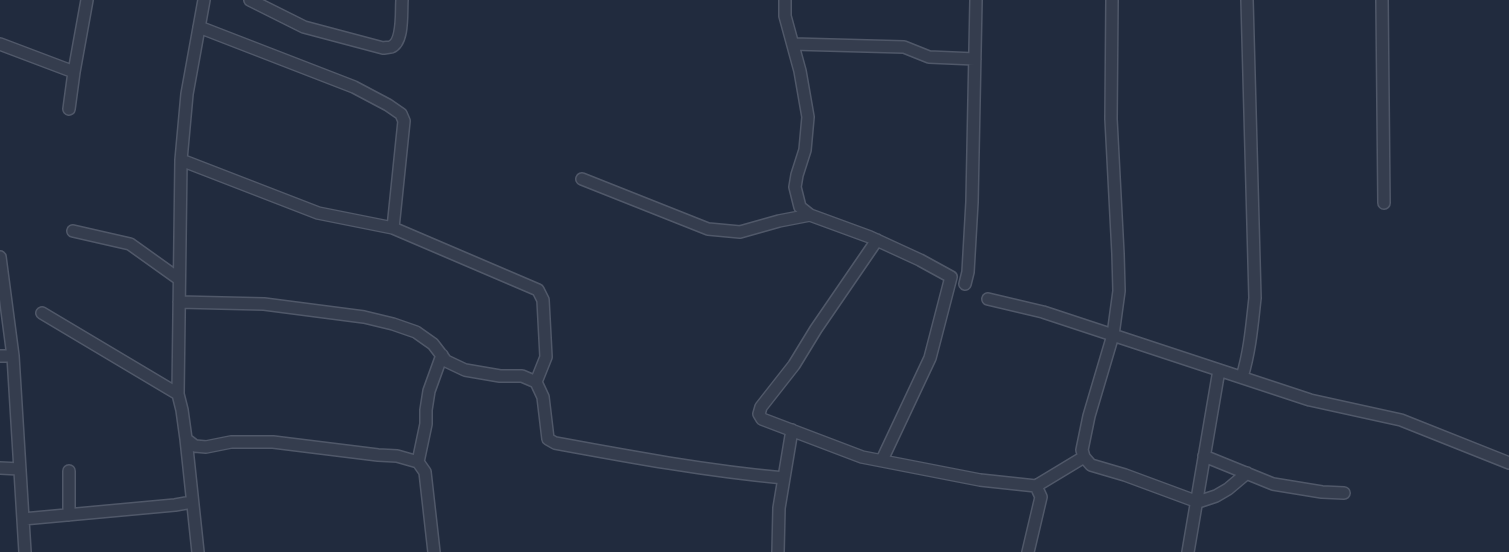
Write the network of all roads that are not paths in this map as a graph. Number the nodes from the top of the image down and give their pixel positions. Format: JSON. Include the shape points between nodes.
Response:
{"nodes":[{"id":1,"x":87,"y":0,"type":"edge"},
{"id":2,"x":204,"y":0,"type":"edge"},
{"id":3,"x":250,"y":0,"type":"edge"},
{"id":4,"x":402,"y":0,"type":"edge"},
{"id":5,"x":785,"y":0,"type":"edge"},
{"id":6,"x":976,"y":0,"type":"edge"},
{"id":7,"x":1112,"y":0,"type":"edge"},
{"id":8,"x":1247,"y":0,"type":"edge"},
{"id":9,"x":1382,"y":0,"type":"edge"},
{"id":10,"x":199,"y":27,"type":"junction"},
{"id":11,"x":0,"y":44,"type":"edge"},
{"id":12,"x":793,"y":44,"type":"junction"},
{"id":13,"x":975,"y":59,"type":"junction"},
{"id":14,"x":74,"y":72,"type":"junction"},
{"id":15,"x":69,"y":109,"type":"dead end"},
{"id":16,"x":181,"y":160,"type":"junction"},
{"id":17,"x":582,"y":179,"type":"dead end"},
{"id":18,"x":1384,"y":204,"type":"dead end"},
{"id":19,"x":810,"y":215,"type":"junction"},
{"id":20,"x":393,"y":228,"type":"junction"},
{"id":21,"x":73,"y":231,"type":"dead end"},
{"id":22,"x":877,"y":240,"type":"junction"},
{"id":23,"x":0,"y":257,"type":"edge"},
{"id":24,"x":179,"y":279,"type":"junction"},
{"id":25,"x":965,"y":284,"type":"dead end"},
{"id":26,"x":988,"y":299,"type":"dead end"},
{"id":27,"x":179,"y":302,"type":"junction"},
{"id":28,"x":42,"y":313,"type":"dead end"},
{"id":29,"x":1113,"y":335,"type":"junction"},
{"id":30,"x":442,"y":355,"type":"junction"},
{"id":31,"x":0,"y":356,"type":"edge"},
{"id":32,"x":13,"y":356,"type":"junction"},
{"id":33,"x":1219,"y":370,"type":"junction"},
{"id":34,"x":1242,"y":377,"type":"junction"},
{"id":35,"x":536,"y":382,"type":"junction"},
{"id":36,"x":178,"y":394,"type":"junction"},
{"id":37,"x":792,"y":430,"type":"junction"},
{"id":38,"x":186,"y":439,"type":"junction"},
{"id":39,"x":1204,"y":456,"type":"junction"},
{"id":40,"x":1084,"y":457,"type":"junction"},
{"id":41,"x":882,"y":460,"type":"junction"},
{"id":42,"x":418,"y":462,"type":"junction"},
{"id":43,"x":1509,"y":463,"type":"edge"},
{"id":44,"x":0,"y":468,"type":"edge"},
{"id":45,"x":20,"y":468,"type":"junction"},
{"id":46,"x":69,"y":471,"type":"dead end"},
{"id":47,"x":1247,"y":473,"type":"junction"},
{"id":48,"x":784,"y":478,"type":"junction"},
{"id":49,"x":1036,"y":486,"type":"junction"},
{"id":50,"x":1344,"y":493,"type":"dead end"},
{"id":51,"x":192,"y":502,"type":"junction"},
{"id":52,"x":1198,"y":502,"type":"junction"},
{"id":53,"x":69,"y":515,"type":"junction"},
{"id":54,"x":23,"y":520,"type":"junction"},
{"id":55,"x":25,"y":552,"type":"edge"},
{"id":56,"x":198,"y":552,"type":"edge"},
{"id":57,"x":434,"y":552,"type":"edge"},
{"id":58,"x":778,"y":552,"type":"edge"},
{"id":59,"x":1028,"y":552,"type":"edge"},
{"id":60,"x":1188,"y":552,"type":"edge"}],
"edges":[{"from":1,"to":14,"type":"street"},
{"from":2,"to":10,"type":"street"},
{"from":3,"to":4,"type":"street","via":[[304,27],[383,48],[391,47],[400,36]]},
{"from":5,"to":12,"type":"street","via":[[785,16]]},
{"from":6,"to":13,"type":"street"},
{"from":7,"to":29,"type":"street","via":[[1111,119],[1118,254]]},
{"from":8,"to":34,"type":"street","via":[[1255,298]]},
{"from":9,"to":18,"type":"street"},
{"from":10,"to":16,"type":"street","via":[[187,94]]},
{"from":10,"to":20,"type":"street","via":[[354,87],[402,114],[404,121]]},
{"from":11,"to":14,"type":"street"},
{"from":12,"to":13,"type":"street","via":[[904,47],[929,56]]},
{"from":12,"to":19,"type":"street","via":[[808,117],[805,150],[795,187],[800,207]]},
{"from":13,"to":25,"type":"street","via":[[972,202]]},
{"from":14,"to":15,"type":"street"},
{"from":16,"to":20,"type":"street","via":[[318,213]]},
{"from":16,"to":24,"type":"street"},
{"from":17,"to":19,"type":"street","via":[[708,228],[740,232]]},
{"from":19,"to":22,"type":"street"},
{"from":20,"to":35,"type":"street","via":[[538,290],[543,300],[546,357]]},
{"from":21,"to":24,"type":"street","via":[[130,244]]},
{"from":22,"to":37,"type":"street","via":[[794,365],[759,410],[762,419]]},
{"from":22,"to":41,"type":"street","via":[[951,277],[930,358]]},
{"from":23,"to":32,"type":"street"},
{"from":24,"to":27,"type":"street"},
{"from":26,"to":29,"type":"street","via":[[1043,312]]},
{"from":27,"to":30,"type":"street","via":[[264,304],[364,317],[416,332]]},
{"from":27,"to":36,"type":"street"},
{"from":28,"to":36,"type":"street"},
{"from":29,"to":33,"type":"street"},
{"from":29,"to":40,"type":"street","via":[[1089,416],[1082,450]]},
{"from":30,"to":35,"type":"street","via":[[446,361],[465,370],[522,376]]},
{"from":30,"to":42,"type":"street","via":[[429,390]]},
{"from":31,"to":32,"type":"street"},
{"from":32,"to":45,"type":"street"},
{"from":33,"to":34,"type":"street"},
{"from":33,"to":39,"type":"street"},
{"from":34,"to":43,"type":"street","via":[[1310,400],[1401,420]]},
{"from":35,"to":48,"type":"street","via":[[543,397],[548,439],[555,443],[671,464]]},
{"from":36,"to":38,"type":"street"},
{"from":37,"to":41,"type":"street","via":[[862,457]]},
{"from":37,"to":48,"type":"street"},
{"from":38,"to":42,"type":"street","via":[[196,446],[273,442],[397,456]]},
{"from":38,"to":51,"type":"street"},
{"from":39,"to":47,"type":"street"},
{"from":39,"to":52,"type":"street"},
{"from":40,"to":49,"type":"street"},
{"from":40,"to":52,"type":"street","via":[[1091,465]]},
{"from":41,"to":49,"type":"street","via":[[980,480]]},
{"from":42,"to":57,"type":"street","via":[[425,472]]},
{"from":44,"to":45,"type":"street"},
{"from":45,"to":54,"type":"street"},
{"from":46,"to":53,"type":"street"},
{"from":47,"to":50,"type":"street","via":[[1273,484]]},
{"from":47,"to":52,"type":"street","via":[[1228,490]]},
{"from":48,"to":58,"type":"street","via":[[779,508]]},
{"from":49,"to":59,"type":"street","via":[[1042,497]]},
{"from":51,"to":53,"type":"street"},
{"from":51,"to":56,"type":"street"},
{"from":52,"to":60,"type":"street"},
{"from":53,"to":54,"type":"street"},
{"from":54,"to":55,"type":"street"}]}
